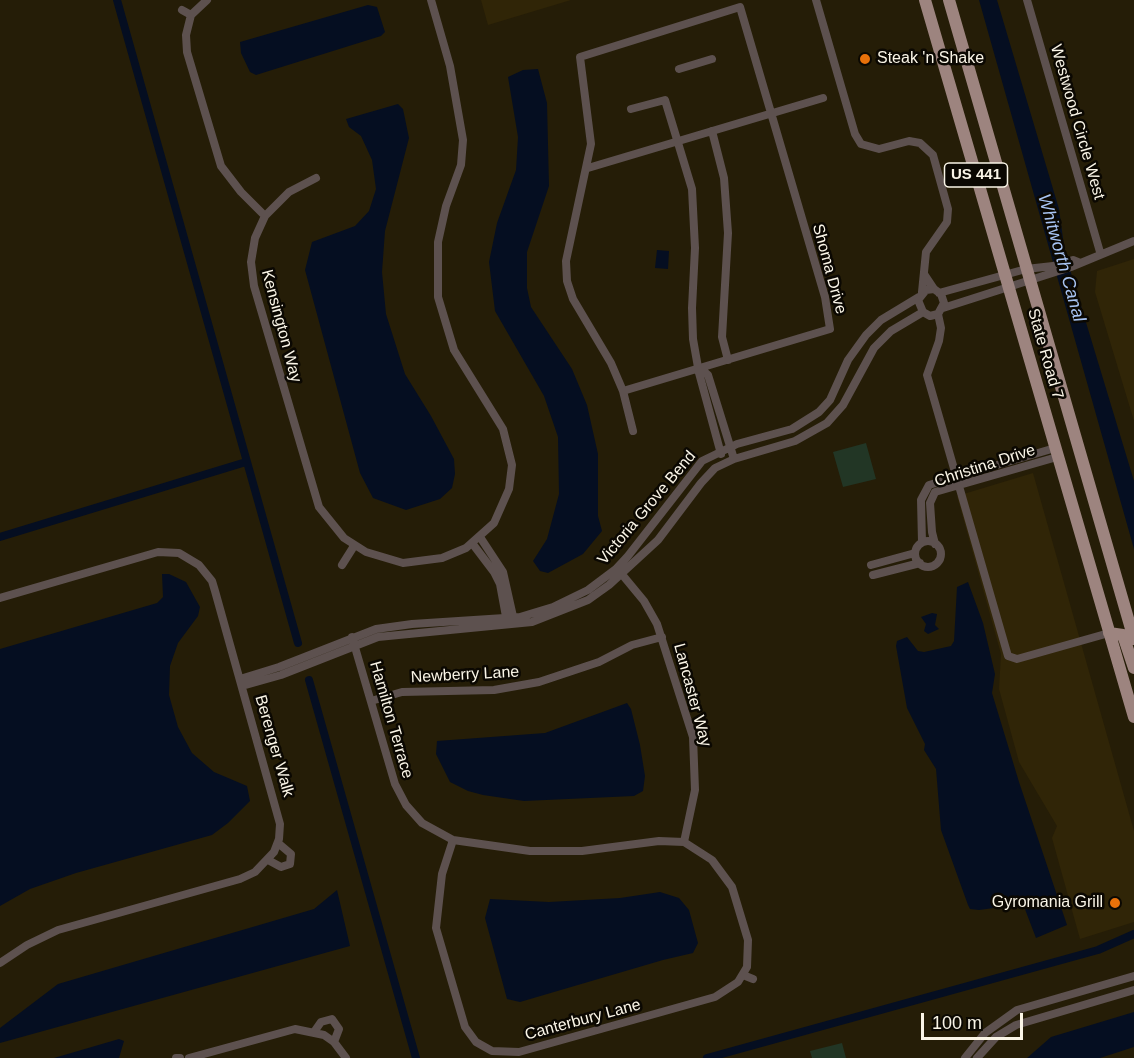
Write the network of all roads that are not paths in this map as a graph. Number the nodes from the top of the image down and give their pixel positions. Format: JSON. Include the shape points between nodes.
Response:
{"nodes":[{"id":1,"x":207,"y":0,"type":"edge"},
{"id":2,"x":431,"y":0,"type":"edge"},
{"id":3,"x":816,"y":0,"type":"edge"},
{"id":4,"x":925,"y":0,"type":"edge"},
{"id":5,"x":949,"y":0,"type":"edge"},
{"id":6,"x":1027,"y":0,"type":"edge"},
{"id":7,"x":182,"y":10,"type":"dead end"},
{"id":8,"x":191,"y":15,"type":"junction"},
{"id":9,"x":712,"y":59,"type":"dead end"},
{"id":10,"x":679,"y":69,"type":"dead end"},
{"id":11,"x":823,"y":98,"type":"dead end"},
{"id":12,"x":631,"y":109,"type":"dead end"},
{"id":13,"x":772,"y":113,"type":"junction"},
{"id":14,"x":712,"y":131,"type":"junction"},
{"id":15,"x":678,"y":141,"type":"junction"},
{"id":16,"x":588,"y":168,"type":"junction"},
{"id":17,"x":316,"y":178,"type":"dead end"},
{"id":18,"x":265,"y":216,"type":"junction"},
{"id":19,"x":1134,"y":241,"type":"edge"},
{"id":20,"x":1101,"y":252,"type":"junction"},
{"id":21,"x":1054,"y":269,"type":"junction"},
{"id":22,"x":924,"y":274,"type":"junction"},
{"id":23,"x":1005,"y":274,"type":"junction"},
{"id":24,"x":1027,"y":275,"type":"junction"},
{"id":25,"x":1009,"y":287,"type":"junction"},
{"id":26,"x":937,"y":291,"type":"junction"},
{"id":27,"x":921,"y":295,"type":"junction"},
{"id":28,"x":934,"y":313,"type":"junction"},
{"id":29,"x":728,"y":360,"type":"junction"},
{"id":30,"x":699,"y":368,"type":"junction"},
{"id":31,"x":623,"y":392,"type":"junction"},
{"id":32,"x":633,"y":431,"type":"dead end"},
{"id":33,"x":730,"y":447,"type":"junction"},
{"id":34,"x":720,"y":451,"type":"junction"},
{"id":35,"x":1056,"y":453,"type":"junction"},
{"id":36,"x":734,"y":459,"type":"junction"},
{"id":37,"x":724,"y":463,"type":"junction"},
{"id":38,"x":957,"y":476,"type":"junction"},
{"id":39,"x":960,"y":486,"type":"junction"},
{"id":40,"x":480,"y":537,"type":"junction"},
{"id":41,"x":1081,"y":538,"type":"junction"},
{"id":42,"x":922,"y":542,"type":"junction"},
{"id":43,"x":472,"y":543,"type":"junction"},
{"id":44,"x":935,"y":544,"type":"junction"},
{"id":45,"x":354,"y":546,"type":"junction"},
{"id":46,"x":915,"y":553,"type":"junction"},
{"id":47,"x":920,"y":563,"type":"junction"},
{"id":48,"x":342,"y":565,"type":"dead end"},
{"id":49,"x":871,"y":565,"type":"dead end"},
{"id":50,"x":619,"y":572,"type":"junction"},
{"id":51,"x":873,"y":575,"type":"dead end"},
{"id":52,"x":1118,"y":585,"type":"junction"},
{"id":53,"x":0,"y":598,"type":"edge"},
{"id":54,"x":511,"y":622,"type":"junction"},
{"id":55,"x":1109,"y":633,"type":"junction"},
{"id":56,"x":662,"y":637,"type":"junction"},
{"id":57,"x":1134,"y":639,"type":"edge"},
{"id":58,"x":353,"y":640,"type":"junction"},
{"id":59,"x":1134,"y":668,"type":"edge"},
{"id":60,"x":241,"y":682,"type":"junction"},
{"id":61,"x":370,"y":701,"type":"junction"},
{"id":62,"x":1134,"y":717,"type":"edge"},
{"id":63,"x":453,"y":840,"type":"junction"},
{"id":64,"x":684,"y":842,"type":"junction"},
{"id":65,"x":278,"y":843,"type":"junction"},
{"id":66,"x":268,"y":860,"type":"junction"},
{"id":67,"x":0,"y":963,"type":"edge"},
{"id":68,"x":743,"y":975,"type":"junction"},
{"id":69,"x":1134,"y":976,"type":"edge"},
{"id":70,"x":753,"y":979,"type":"dead end"},
{"id":71,"x":1134,"y":990,"type":"edge"},
{"id":72,"x":314,"y":1032,"type":"junction"},
{"id":73,"x":334,"y":1042,"type":"junction"},
{"id":74,"x":189,"y":1058,"type":"edge"},
{"id":75,"x":346,"y":1058,"type":"edge"},
{"id":76,"x":965,"y":1058,"type":"edge"},
{"id":77,"x":977,"y":1058,"type":"edge"}],
"edges":[{"from":1,"to":8,"type":"street"},
{"from":2,"to":40,"type":"street","name":"Kensington Way","via":[[450,66],[463,140],[461,165],[438,242],[438,297],[454,350],[503,429],[512,465],[506,501],[494,523]]},
{"from":3,"to":22,"type":"street","via":[[861,144],[879,149],[920,142],[933,155],[948,209],[945,229],[926,252]]},
{"from":4,"to":23,"type":"main road","name":"State Road 7","number":"US 441"},
{"from":5,"to":24,"type":"main road","name":"State Road 7","number":"US 441"},
{"from":6,"to":20,"type":"street","name":"Westwood Circle West"},
{"from":7,"to":8,"type":"street"},
{"from":8,"to":18,"type":"street","via":[[187,52],[221,166]]},
{"from":9,"to":10,"type":"street"},
{"from":11,"to":13,"type":"street"},
{"from":12,"to":15,"type":"street","via":[[665,100]]},
{"from":13,"to":14,"type":"street"},
{"from":13,"to":16,"type":"street","name":"Shoma Drive","via":[[740,7],[580,57],[591,144]]},
{"from":13,"to":29,"type":"street","name":"Shoma Drive","via":[[825,297],[830,329]]},
{"from":14,"to":15,"type":"street"},
{"from":14,"to":29,"type":"street","via":[[724,178],[728,233],[722,337]]},
{"from":15,"to":16,"type":"street"},
{"from":15,"to":30,"type":"street","via":[[693,200],[693,339]]},
{"from":16,"to":31,"type":"street","name":"Shoma Drive","via":[[566,261],[567,281]]},
{"from":17,"to":18,"type":"street","via":[[289,192]]},
{"from":18,"to":45,"type":"street","name":"Kensington Way","via":[[252,250],[254,286],[319,507],[334,529]]},
{"from":19,"to":20,"type":"street"},
{"from":20,"to":21,"type":"street"},
{"from":21,"to":24,"type":"street"},
{"from":21,"to":24,"type":"street"},
{"from":22,"to":26,"type":"street"},
{"from":22,"to":27,"type":"street"},
{"from":23,"to":24,"type":"street"},
{"from":23,"to":25,"type":"main road","name":"State Road 7","number":"US 441"},
{"from":23,"to":26,"type":"street"},
{"from":24,"to":25,"type":"street","name":"Victoria Grove Bend"},
{"from":24,"to":52,"type":"main road","name":"State Road 7","number":"US 441"},
{"from":25,"to":28,"type":"street","name":"Victoria Grove Bend"},
{"from":25,"to":35,"type":"main road","name":"State Road 7","number":"US 441"},
{"from":26,"to":27,"type":"street","name":"Victoria Grove Bend"},
{"from":26,"to":28,"type":"street"},
{"from":27,"to":28,"type":"street","via":[[919,304]]},
{"from":27,"to":33,"type":"street","name":"Victoria Grove Bend","via":[[887,316],[866,335],[848,360],[830,400],[819,412],[792,429]]},
{"from":28,"to":36,"type":"street","name":"Victoria Grove Bend","via":[[891,331],[874,348],[843,405],[827,423],[795,441]]},
{"from":28,"to":38,"type":"street","via":[[933,324],[940,332],[927,375]]},
{"from":29,"to":30,"type":"street","name":"Shoma Drive"},
{"from":30,"to":31,"type":"street","name":"Shoma Drive"},
{"from":30,"to":33,"type":"street","via":[[708,375]]},
{"from":30,"to":34,"type":"street"},
{"from":31,"to":32,"type":"street","name":"Shoma Drive"},
{"from":33,"to":34,"type":"street","name":"Victoria Grove Bend"},
{"from":33,"to":36,"type":"street"},
{"from":34,"to":37,"type":"street"},
{"from":34,"to":50,"type":"street","name":"Victoria Grove Bend","via":[[693,470]]},
{"from":35,"to":38,"type":"street","name":"Christina Drive"},
{"from":35,"to":39,"type":"street","name":"Christina Drive"},
{"from":35,"to":41,"type":"main road","name":"State Road 7","number":"US 441"},
{"from":36,"to":37,"type":"street","name":"Victoria Grove Bend"},
{"from":37,"to":50,"type":"street","name":"Victoria Grove Bend","via":[[701,483],[658,540]]},
{"from":38,"to":39,"type":"street"},
{"from":38,"to":42,"type":"street","name":"Christina Drive","via":[[929,485],[924,491]]},
{"from":39,"to":44,"type":"street","name":"Christina Drive","via":[[936,492],[932,497]]},
{"from":39,"to":55,"type":"street","via":[[1008,656],[1017,659]]},
{"from":40,"to":43,"type":"street","name":"Kensington Way"},
{"from":40,"to":54,"type":"street","via":[[503,572]]},
{"from":41,"to":52,"type":"main road","via":[[1092,556],[1098,578],[1109,586]]},
{"from":41,"to":55,"type":"main road","name":"State Road 7","number":"US 441"},
{"from":42,"to":44,"type":"street"},
{"from":42,"to":46,"type":"street"},
{"from":43,"to":45,"type":"street","name":"Kensington Way","via":[[442,558],[416,563],[390,561]]},
{"from":43,"to":54,"type":"street","via":[[500,584]]},
{"from":44,"to":47,"type":"street","via":[[940,555],[935,565],[925,567]]},
{"from":45,"to":48,"type":"street"},
{"from":46,"to":47,"type":"street"},
{"from":46,"to":49,"type":"street"},
{"from":47,"to":51,"type":"street"},
{"from":50,"to":54,"type":"street","name":"Victoria Grove Bend","via":[[571,599]]},
{"from":50,"to":56,"type":"street","name":"Lancaster Way","via":[[644,601]]},
{"from":52,"to":57,"type":"main road","name":"State Road 7","number":"US 441"},
{"from":53,"to":60,"type":"street","name":"Berenger Walk","via":[[147,554],[179,553],[199,565],[212,581]]},
{"from":54,"to":58,"type":"street","name":"Victoria Grove Bend","via":[[395,626]]},
{"from":55,"to":59,"type":"main road","via":[[1123,635]]},
{"from":55,"to":62,"type":"main road","name":"State Road 7","number":"US 441"},
{"from":56,"to":61,"type":"street","name":"Newberry Lane","via":[[539,682],[494,690],[402,692]]},
{"from":56,"to":64,"type":"street","name":"Lancaster Way","via":[[695,755],[693,808]]},
{"from":58,"to":60,"type":"street","name":"Victoria Grove Bend"},
{"from":58,"to":61,"type":"street","name":"Hamilton Terrace"},
{"from":60,"to":65,"type":"street","name":"Berenger Walk","via":[[277,808]]},
{"from":61,"to":63,"type":"street","name":"Hamilton Terrace","via":[[400,795],[422,823]]},
{"from":63,"to":64,"type":"street","name":"Hamilton Terrace","via":[[504,849],[556,852]]},
{"from":63,"to":68,"type":"street","name":"Canterbury Lane","via":[[438,892],[436,928],[465,1028],[482,1051],[510,1053],[715,997]]},
{"from":64,"to":68,"type":"street","via":[[712,860],[732,887],[749,949]]},
{"from":65,"to":66,"type":"street"},
{"from":65,"to":66,"type":"street","via":[[291,854],[290,864],[281,867]]},
{"from":66,"to":67,"type":"street","via":[[240,879],[58,930]]},
{"from":68,"to":70,"type":"street"},
{"from":69,"to":76,"type":"street","via":[[1017,1010],[984,1033]]},
{"from":71,"to":77,"type":"street","via":[[1016,1024],[996,1037]]},
{"from":72,"to":73,"type":"street"},
{"from":72,"to":73,"type":"street","via":[[321,1022],[332,1019],[339,1029]]},
{"from":72,"to":74,"type":"street","via":[[283,1031]]},
{"from":73,"to":75,"type":"street"}]}
